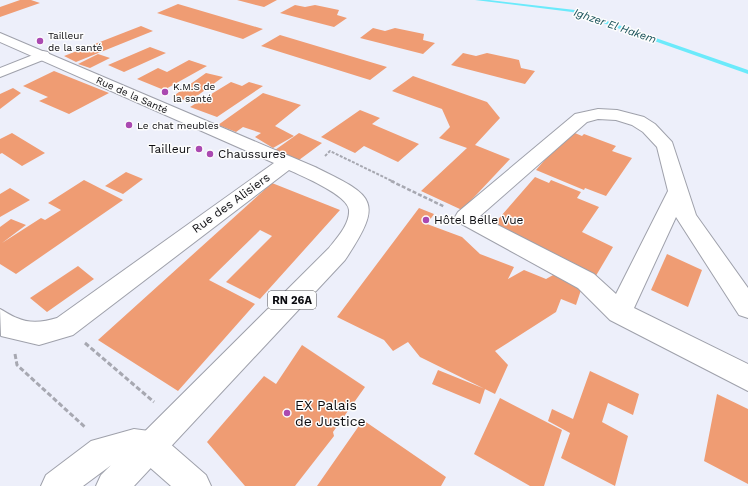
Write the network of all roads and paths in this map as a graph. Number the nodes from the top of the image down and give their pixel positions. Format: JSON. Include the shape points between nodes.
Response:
{"nodes":[{"id":1,"x":0,"y":36,"type":"edge"},
{"id":2,"x":43,"y":56,"type":"junction"},
{"id":3,"x":0,"y":73,"type":"edge"},
{"id":4,"x":330,"y":151,"type":"dead end"},
{"id":5,"x":287,"y":162,"type":"junction"},
{"id":6,"x":677,"y":192,"type":"junction"},
{"id":7,"x":465,"y":217,"type":"junction"},
{"id":8,"x":748,"y":308,"type":"edge"},
{"id":9,"x":619,"y":313,"type":"junction"},
{"id":10,"x":5,"y":324,"type":"edge"},
{"id":11,"x":64,"y":327,"type":"junction"},
{"id":12,"x":748,"y":378,"type":"edge"},
{"id":13,"x":160,"y":406,"type":"dead end"},
{"id":14,"x":149,"y":446,"type":"junction"},
{"id":15,"x":102,"y":452,"type":"junction"},
{"id":16,"x":57,"y":486,"type":"edge"},
{"id":17,"x":112,"y":486,"type":"edge"},
{"id":18,"x":195,"y":486,"type":"edge"}],
"edges":[{"from":1,"to":2,"type":"main road","name":"Rue de la Santé","number":"RN 26A"},
{"from":2,"to":3,"type":"main road"},
{"from":2,"to":5,"type":"main road","name":"Rue de la Santé","number":"RN 26A"},
{"from":4,"to":7,"type":"path"},
{"from":5,"to":11,"type":"main road","name":"Rue des Alisiers"},
{"from":5,"to":14,"type":"main road","number":"RN 26A","via":[[338,187],[354,198],[360,207],[356,226],[337,254]]},
{"from":6,"to":7,"type":"main road","via":[[666,146],[649,128],[638,121],[617,115],[598,114],[581,118]]},
{"from":6,"to":8,"type":"main road","via":[[686,217]]},
{"from":6,"to":9,"type":"main road"},
{"from":7,"to":9,"type":"main road","via":[[586,281]]},
{"from":9,"to":12,"type":"main road"},
{"from":10,"to":11,"type":"main road","name":"Rue des Alisiers","via":[[39,334]]},
{"from":10,"to":15,"type":"path","via":[[17,365],[85,427]]},
{"from":11,"to":13,"type":"path"},
{"from":14,"to":15,"type":"main road","via":[[134,444]]},
{"from":14,"to":17,"type":"main road","number":"RN 26A"},
{"from":14,"to":18,"type":"main road"},
{"from":15,"to":16,"type":"main road"}]}
